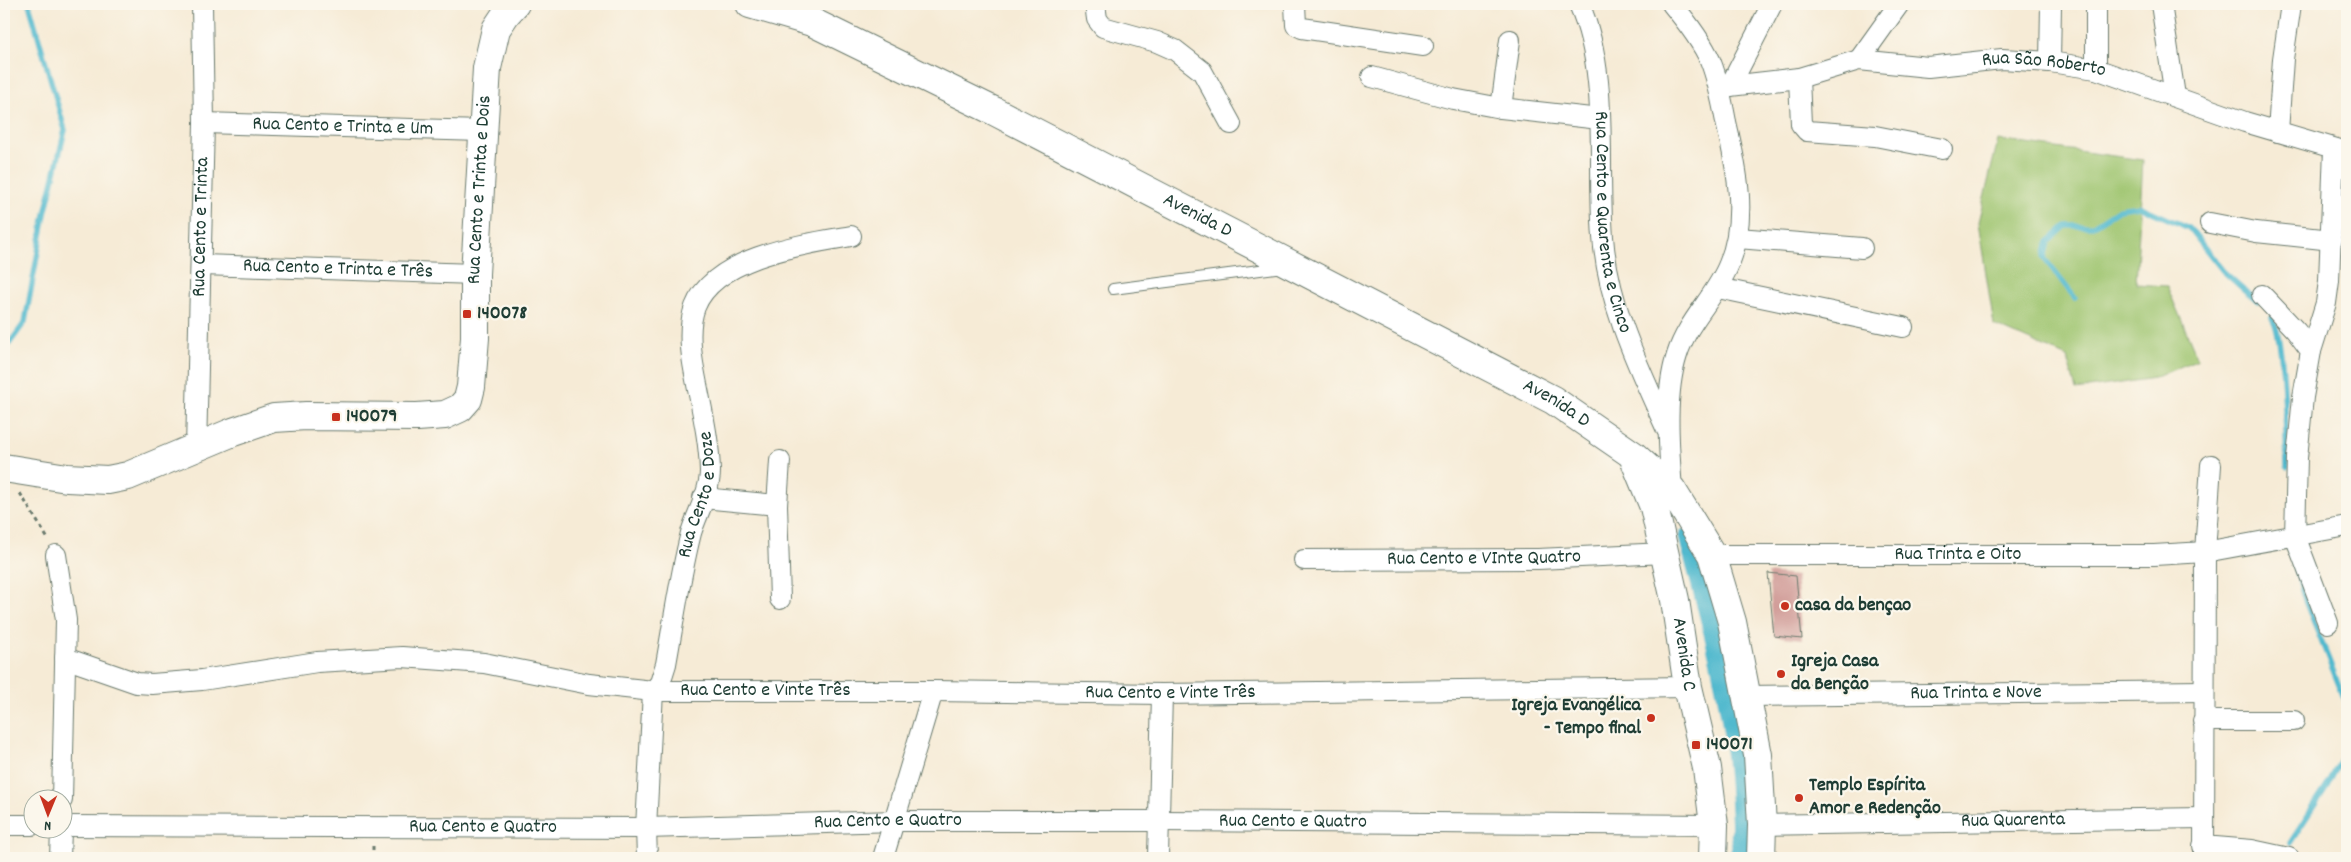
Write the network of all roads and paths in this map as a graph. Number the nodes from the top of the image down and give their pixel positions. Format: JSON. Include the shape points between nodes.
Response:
{"nodes":[{"id":1,"x":202,"y":4,"type":"edge"},
{"id":2,"x":515,"y":4,"type":"edge"},
{"id":3,"x":750,"y":4,"type":"edge"},
{"id":4,"x":1095,"y":4,"type":"edge"},
{"id":5,"x":1295,"y":4,"type":"edge"},
{"id":6,"x":1579,"y":4,"type":"edge"},
{"id":7,"x":1672,"y":4,"type":"edge"},
{"id":8,"x":1772,"y":4,"type":"edge"},
{"id":9,"x":1900,"y":4,"type":"edge"},
{"id":10,"x":2051,"y":4,"type":"edge"},
{"id":11,"x":2096,"y":4,"type":"edge"},
{"id":12,"x":2161,"y":4,"type":"edge"},
{"id":13,"x":2291,"y":4,"type":"edge"},
{"id":14,"x":1510,"y":40,"type":"dead end"},
{"id":15,"x":1423,"y":46,"type":"dead end"},
{"id":16,"x":1859,"y":60,"type":"junction"},
{"id":17,"x":2050,"y":62,"type":"junction"},
{"id":18,"x":2096,"y":69,"type":"junction"},
{"id":19,"x":1372,"y":77,"type":"dead end"},
{"id":20,"x":1799,"y":78,"type":"junction"},
{"id":21,"x":1724,"y":87,"type":"junction"},
{"id":22,"x":2175,"y":96,"type":"junction"},
{"id":23,"x":1501,"y":108,"type":"junction"},
{"id":24,"x":1600,"y":119,"type":"junction"},
{"id":25,"x":204,"y":123,"type":"junction"},
{"id":26,"x":1231,"y":124,"type":"dead end"},
{"id":27,"x":482,"y":131,"type":"junction"},
{"id":28,"x":2278,"y":132,"type":"junction"},
{"id":29,"x":1942,"y":149,"type":"dead end"},
{"id":30,"x":2341,"y":151,"type":"edge"},
{"id":31,"x":2210,"y":223,"type":"dead end"},
{"id":32,"x":851,"y":236,"type":"dead end"},
{"id":33,"x":1738,"y":238,"type":"junction"},
{"id":34,"x":2332,"y":240,"type":"junction"},
{"id":35,"x":1862,"y":248,"type":"dead end"},
{"id":36,"x":202,"y":265,"type":"junction"},
{"id":37,"x":1294,"y":266,"type":"junction"},
{"id":38,"x":475,"y":274,"type":"junction"},
{"id":39,"x":1718,"y":288,"type":"junction"},
{"id":40,"x":1112,"y":289,"type":"dead end"},
{"id":41,"x":2262,"y":295,"type":"dead end"},
{"id":42,"x":1902,"y":327,"type":"dead end"},
{"id":43,"x":2311,"y":352,"type":"junction"},
{"id":44,"x":1669,"y":434,"type":"junction"},
{"id":45,"x":196,"y":449,"type":"junction"},
{"id":46,"x":1633,"y":455,"type":"junction"},
{"id":47,"x":780,"y":461,"type":"dead end"},
{"id":48,"x":2211,"y":466,"type":"dead end"},
{"id":49,"x":4,"y":468,"type":"edge"},
{"id":50,"x":1672,"y":490,"type":"junction"},
{"id":51,"x":18,"y":492,"type":"dead end"},
{"id":52,"x":703,"y":498,"type":"junction"},
{"id":53,"x":777,"y":505,"type":"junction"},
{"id":54,"x":2347,"y":526,"type":"edge"},
{"id":55,"x":2295,"y":536,"type":"junction"},
{"id":56,"x":2205,"y":552,"type":"junction"},
{"id":57,"x":1665,"y":553,"type":"junction"},
{"id":58,"x":56,"y":555,"type":"joint"},
{"id":59,"x":1712,"y":555,"type":"junction"},
{"id":60,"x":1304,"y":560,"type":"dead end"},
{"id":61,"x":780,"y":599,"type":"dead end"},
{"id":62,"x":2328,"y":623,"type":"dead end"},
{"id":63,"x":65,"y":658,"type":"junction"},
{"id":64,"x":1688,"y":687,"type":"junction"},
{"id":65,"x":653,"y":691,"type":"junction"},
{"id":66,"x":933,"y":691,"type":"junction"},
{"id":67,"x":2204,"y":691,"type":"junction"},
{"id":68,"x":1162,"y":694,"type":"junction"},
{"id":69,"x":1748,"y":696,"type":"junction"},
{"id":70,"x":2203,"y":721,"type":"junction"},
{"id":71,"x":2294,"y":721,"type":"dead end"},
{"id":72,"x":62,"y":790,"type":"edge"},
{"id":73,"x":2203,"y":818,"type":"junction"},
{"id":74,"x":896,"y":821,"type":"junction"},
{"id":75,"x":1159,"y":821,"type":"junction"},
{"id":76,"x":1714,"y":824,"type":"junction"},
{"id":77,"x":4,"y":825,"type":"edge"},
{"id":78,"x":22,"y":825,"type":"edge"},
{"id":79,"x":1762,"y":825,"type":"junction"},
{"id":80,"x":72,"y":826,"type":"edge"},
{"id":81,"x":646,"y":828,"type":"junction"},
{"id":82,"x":61,"y":840,"type":"edge"},
{"id":83,"x":2203,"y":852,"type":"edge"},
{"id":84,"x":60,"y":858,"type":"edge"},
{"id":85,"x":647,"y":858,"type":"edge"},
{"id":86,"x":883,"y":858,"type":"edge"},
{"id":87,"x":1158,"y":858,"type":"edge"},
{"id":88,"x":1713,"y":858,"type":"edge"},
{"id":89,"x":1761,"y":858,"type":"edge"},
{"id":90,"x":2289,"y":858,"type":"edge"}],
"edges":[{"from":1,"to":25,"type":"street","name":"Rua Cento e Trinta"},
{"from":2,"to":27,"type":"main road","name":"Rua Cento e Trinta e Dois","via":[[496,29],[487,68]]},
{"from":3,"to":37,"type":"main road","name":"Avenida D","via":[[812,22],[994,111]]},
{"from":4,"to":26,"type":"street","via":[[1097,19],[1103,27],[1157,42],[1175,50],[1202,71]]},
{"from":5,"to":15,"type":"street","via":[[1296,25],[1302,28]]},
{"from":6,"to":24,"type":"street","name":"Rua Cento e Quarenta e Cinco","via":[[1592,40]]},
{"from":7,"to":21,"type":"street","via":[[1694,32]]},
{"from":8,"to":21,"type":"street"},
{"from":9,"to":16,"type":"street"},
{"from":10,"to":17,"type":"street"},
{"from":11,"to":18,"type":"street"},
{"from":12,"to":22,"type":"street"},
{"from":13,"to":28,"type":"street","via":[[2282,59]]},
{"from":14,"to":23,"type":"street"},
{"from":16,"to":17,"type":"street","name":"Rua São Roberto","via":[[1928,67],[2002,59]]},
{"from":16,"to":20,"type":"street","name":"Rua São Roberto"},
{"from":17,"to":18,"type":"street","name":"Rua São Roberto"},
{"from":18,"to":22,"type":"street","name":"Rua São Roberto"},
{"from":19,"to":23,"type":"street"},
{"from":20,"to":21,"type":"street","name":"Rua São Roberto"},
{"from":20,"to":29,"type":"street","via":[[1802,124],[1807,131],[1875,136]]},
{"from":21,"to":33,"type":"street","via":[[1738,175]]},
{"from":22,"to":28,"type":"street","name":"Rua São Roberto"},
{"from":23,"to":24,"type":"street"},
{"from":24,"to":44,"type":"street","name":"Rua Cento e Quarenta e Cinco","via":[[1603,238],[1609,281],[1620,320]]},
{"from":25,"to":27,"type":"street","name":"Rua Cento e Trinta e Um"},
{"from":25,"to":36,"type":"street","name":"Rua Cento e Trinta"},
{"from":27,"to":38,"type":"main road","name":"Rua Cento e Trinta e Dois"},
{"from":28,"to":30,"type":"street","name":"Rua São Roberto"},
{"from":30,"to":34,"type":"street"},
{"from":31,"to":34,"type":"street","via":[[2256,232]]},
{"from":32,"to":52,"type":"street","name":"Rua Cento e Doze","via":[[803,244],[742,264],[722,274],[695,305],[691,320],[693,362],[706,428],[710,472]]},
{"from":33,"to":35,"type":"street"},
{"from":33,"to":39,"type":"street"},
{"from":34,"to":43,"type":"street","via":[[2326,303]]},
{"from":36,"to":38,"type":"street","name":"Rua Cento e Trinta e Três"},
{"from":36,"to":45,"type":"street","name":"Rua Cento e Trinta"},
{"from":37,"to":40,"type":"lane"},
{"from":37,"to":46,"type":"main road","name":"Avenida D","via":[[1553,400]]},
{"from":38,"to":45,"type":"main road","name":"Rua Cento e Trinta e Dois","via":[[471,387],[468,399],[460,408],[445,415],[417,417],[274,418]]},
{"from":39,"to":42,"type":"street"},
{"from":39,"to":44,"type":"street","via":[[1685,332],[1676,356],[1671,383]]},
{"from":41,"to":43,"type":"street"},
{"from":43,"to":55,"type":"street","via":[[2297,458]]},
{"from":44,"to":50,"type":"street"},
{"from":45,"to":49,"type":"main road","name":"Rua Cento e Trinta e Dois","via":[[128,476],[108,480],[67,478]]},
{"from":46,"to":50,"type":"main road","name":"Avenida D"},
{"from":46,"to":57,"type":"main road","name":"Avenida C","via":[[1654,507]]},
{"from":47,"to":53,"type":"street"},
{"from":48,"to":56,"type":"street"},
{"from":50,"to":59,"type":"main road","name":"Avenida D"},
{"from":51,"to":58,"type":"path","via":[[38,520]]},
{"from":52,"to":53,"type":"street"},
{"from":52,"to":65,"type":"street","name":"Rua Cento e Doze","via":[[691,533],[666,664],[660,683]]},
{"from":53,"to":61,"type":"street"},
{"from":54,"to":55,"type":"street","name":"Rua Trinta e Oito"},
{"from":55,"to":56,"type":"street","name":"Rua Trinta e Oito"},
{"from":55,"to":62,"type":"street"},
{"from":56,"to":59,"type":"street","name":"Rua Trinta e Oito","via":[[2144,555]]},
{"from":56,"to":67,"type":"street"},
{"from":57,"to":60,"type":"street","name":"Rua Cento e VInte Quatro","via":[[1538,559]]},
{"from":57,"to":64,"type":"main road","name":"Avenida C"},
{"from":58,"to":63,"type":"street","via":[[66,620]]},
{"from":59,"to":69,"type":"main road","name":"Avenida D","via":[[1732,622]]},
{"from":63,"to":65,"type":"street","name":"Rua Cento e Vinte Três","via":[[152,684],[202,680],[317,662],[402,658],[484,663],[589,684]]},
{"from":63,"to":72,"type":"street"},
{"from":64,"to":68,"type":"street","name":"Rua Cento e Vinte Três"},
{"from":64,"to":76,"type":"main road","name":"Avenida C","via":[[1707,768]]},
{"from":65,"to":66,"type":"street","name":"Rua Cento e Vinte Três"},
{"from":65,"to":81,"type":"street","name":"Rua Cento e Doze"},
{"from":66,"to":68,"type":"street","name":"Rua Cento e Vinte Três"},
{"from":66,"to":74,"type":"street"},
{"from":67,"to":69,"type":"street","name":"Rua Trinta e Nove"},
{"from":67,"to":70,"type":"street"},
{"from":68,"to":75,"type":"street"},
{"from":69,"to":79,"type":"main road","name":"Avenida D","via":[[1758,755]]},
{"from":70,"to":71,"type":"street"},
{"from":70,"to":73,"type":"street"},
{"from":73,"to":79,"type":"street","name":"Rua Quarenta"},
{"from":73,"to":83,"type":"street"},
{"from":74,"to":75,"type":"street","name":"Rua Cento e Quatro"},
{"from":74,"to":81,"type":"street","name":"Rua Cento e Quatro"},
{"from":74,"to":86,"type":"street"},
{"from":75,"to":76,"type":"street","name":"Rua Cento e Quatro"},
{"from":75,"to":87,"type":"street"},
{"from":76,"to":88,"type":"main road","name":"Avenida C"},
{"from":77,"to":78,"type":"street"},
{"from":79,"to":89,"type":"main road","name":"Avenida D"},
{"from":80,"to":81,"type":"street","name":"Rua Cento e Quatro"},
{"from":81,"to":85,"type":"street","name":"Rua Cento e Doze"},
{"from":82,"to":84,"type":"street"},
{"from":83,"to":90,"type":"street","via":[[2252,850]]}]}
